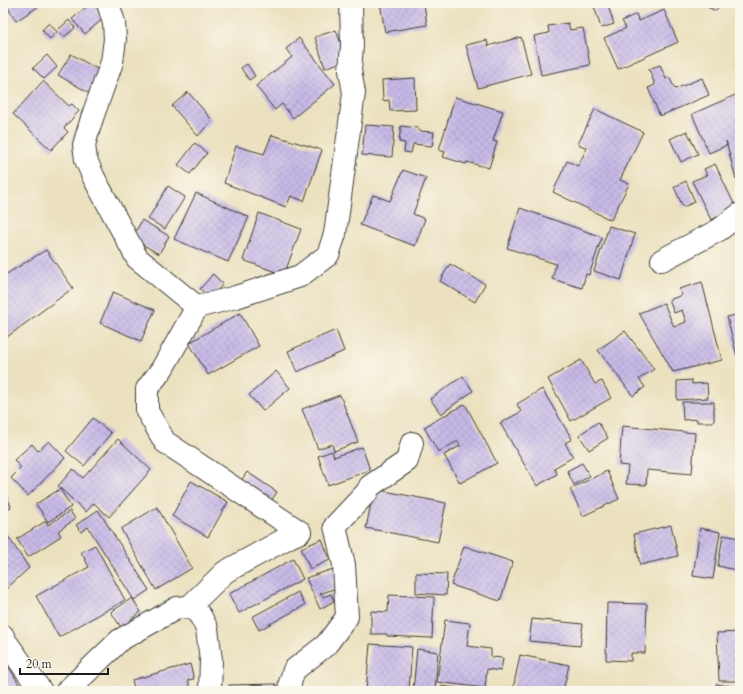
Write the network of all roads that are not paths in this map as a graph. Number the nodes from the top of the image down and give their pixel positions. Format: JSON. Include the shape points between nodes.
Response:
{"nodes":[{"id":1,"x":108,"y":3,"type":"edge"},
{"id":2,"x":351,"y":3,"type":"edge"},
{"id":3,"x":740,"y":214,"type":"edge"},
{"id":4,"x":662,"y":260,"type":"dead end"},
{"id":5,"x":196,"y":307,"type":"junction"},
{"id":6,"x":412,"y":443,"type":"dead end"},
{"id":7,"x":335,"y":526,"type":"junction"},
{"id":8,"x":300,"y":532,"type":"junction"},
{"id":9,"x":189,"y":607,"type":"junction"},
{"id":10,"x":3,"y":636,"type":"edge"},
{"id":11,"x":41,"y":691,"type":"edge"},
{"id":12,"x":68,"y":691,"type":"edge"},
{"id":13,"x":210,"y":691,"type":"edge"},
{"id":14,"x":289,"y":691,"type":"edge"}],
"edges":[{"from":1,"to":5,"type":"street","via":[[114,23],[112,62],[84,145],[86,160],[137,258]]},
{"from":2,"to":5,"type":"street","via":[[350,70],[354,92],[334,234],[328,255],[300,276]]},
{"from":3,"to":4,"type":"street","via":[[719,230]]},
{"from":5,"to":8,"type":"street","via":[[162,369],[147,389],[147,411],[165,442]]},
{"from":6,"to":7,"type":"street","via":[[407,461],[370,486]]},
{"from":7,"to":8,"type":"street"},
{"from":7,"to":14,"type":"street","via":[[344,565],[347,617],[326,645],[294,670]]},
{"from":8,"to":9,"type":"street","via":[[225,572]]},
{"from":9,"to":12,"type":"street","via":[[177,608],[120,640]]},
{"from":9,"to":13,"type":"street","via":[[196,611],[207,629]]},
{"from":10,"to":11,"type":"street"}]}
